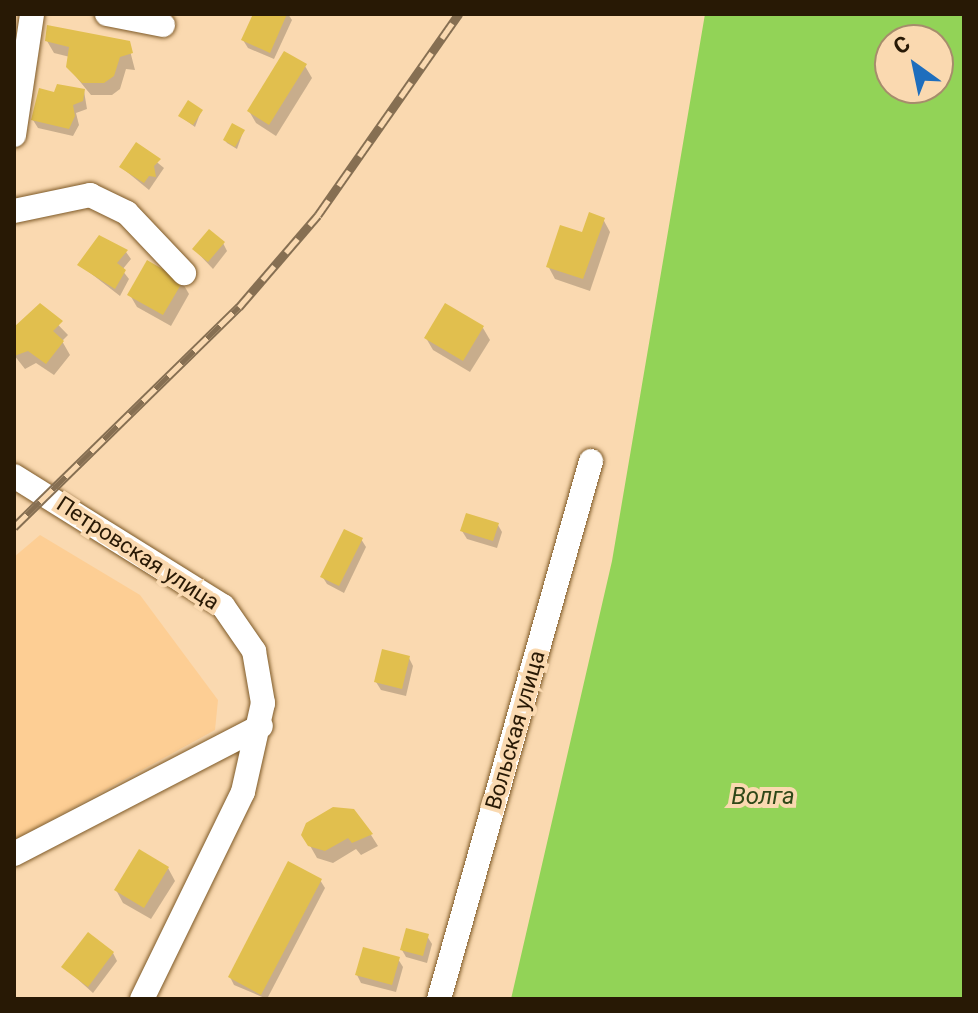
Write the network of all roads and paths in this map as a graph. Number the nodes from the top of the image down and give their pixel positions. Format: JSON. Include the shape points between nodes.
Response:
{"nodes":[{"id":1,"x":32,"y":14,"type":"edge"},
{"id":2,"x":107,"y":14,"type":"edge"},
{"id":3,"x":163,"y":25,"type":"dead end"},
{"id":4,"x":14,"y":135,"type":"edge"},
{"id":5,"x":14,"y":211,"type":"edge"},
{"id":6,"x":184,"y":273,"type":"dead end"},
{"id":7,"x":591,"y":461,"type":"dead end"},
{"id":8,"x":14,"y":476,"type":"edge"},
{"id":9,"x":261,"y":726,"type":"junction"},
{"id":10,"x":14,"y":854,"type":"edge"},
{"id":11,"x":142,"y":999,"type":"edge"},
{"id":12,"x":439,"y":999,"type":"edge"}],
"edges":[{"from":1,"to":4,"type":"street"},
{"from":2,"to":3,"type":"street"},
{"from":5,"to":6,"type":"street","via":[[90,195],[127,213]]},
{"from":7,"to":12,"type":"street","name":"Вольская улица"},
{"from":8,"to":9,"type":"street","name":"Петровская улица","via":[[223,606],[254,651],[263,703]]},
{"from":9,"to":10,"type":"street"},
{"from":9,"to":11,"type":"street","name":"Петровская улица","via":[[243,792]]}]}
